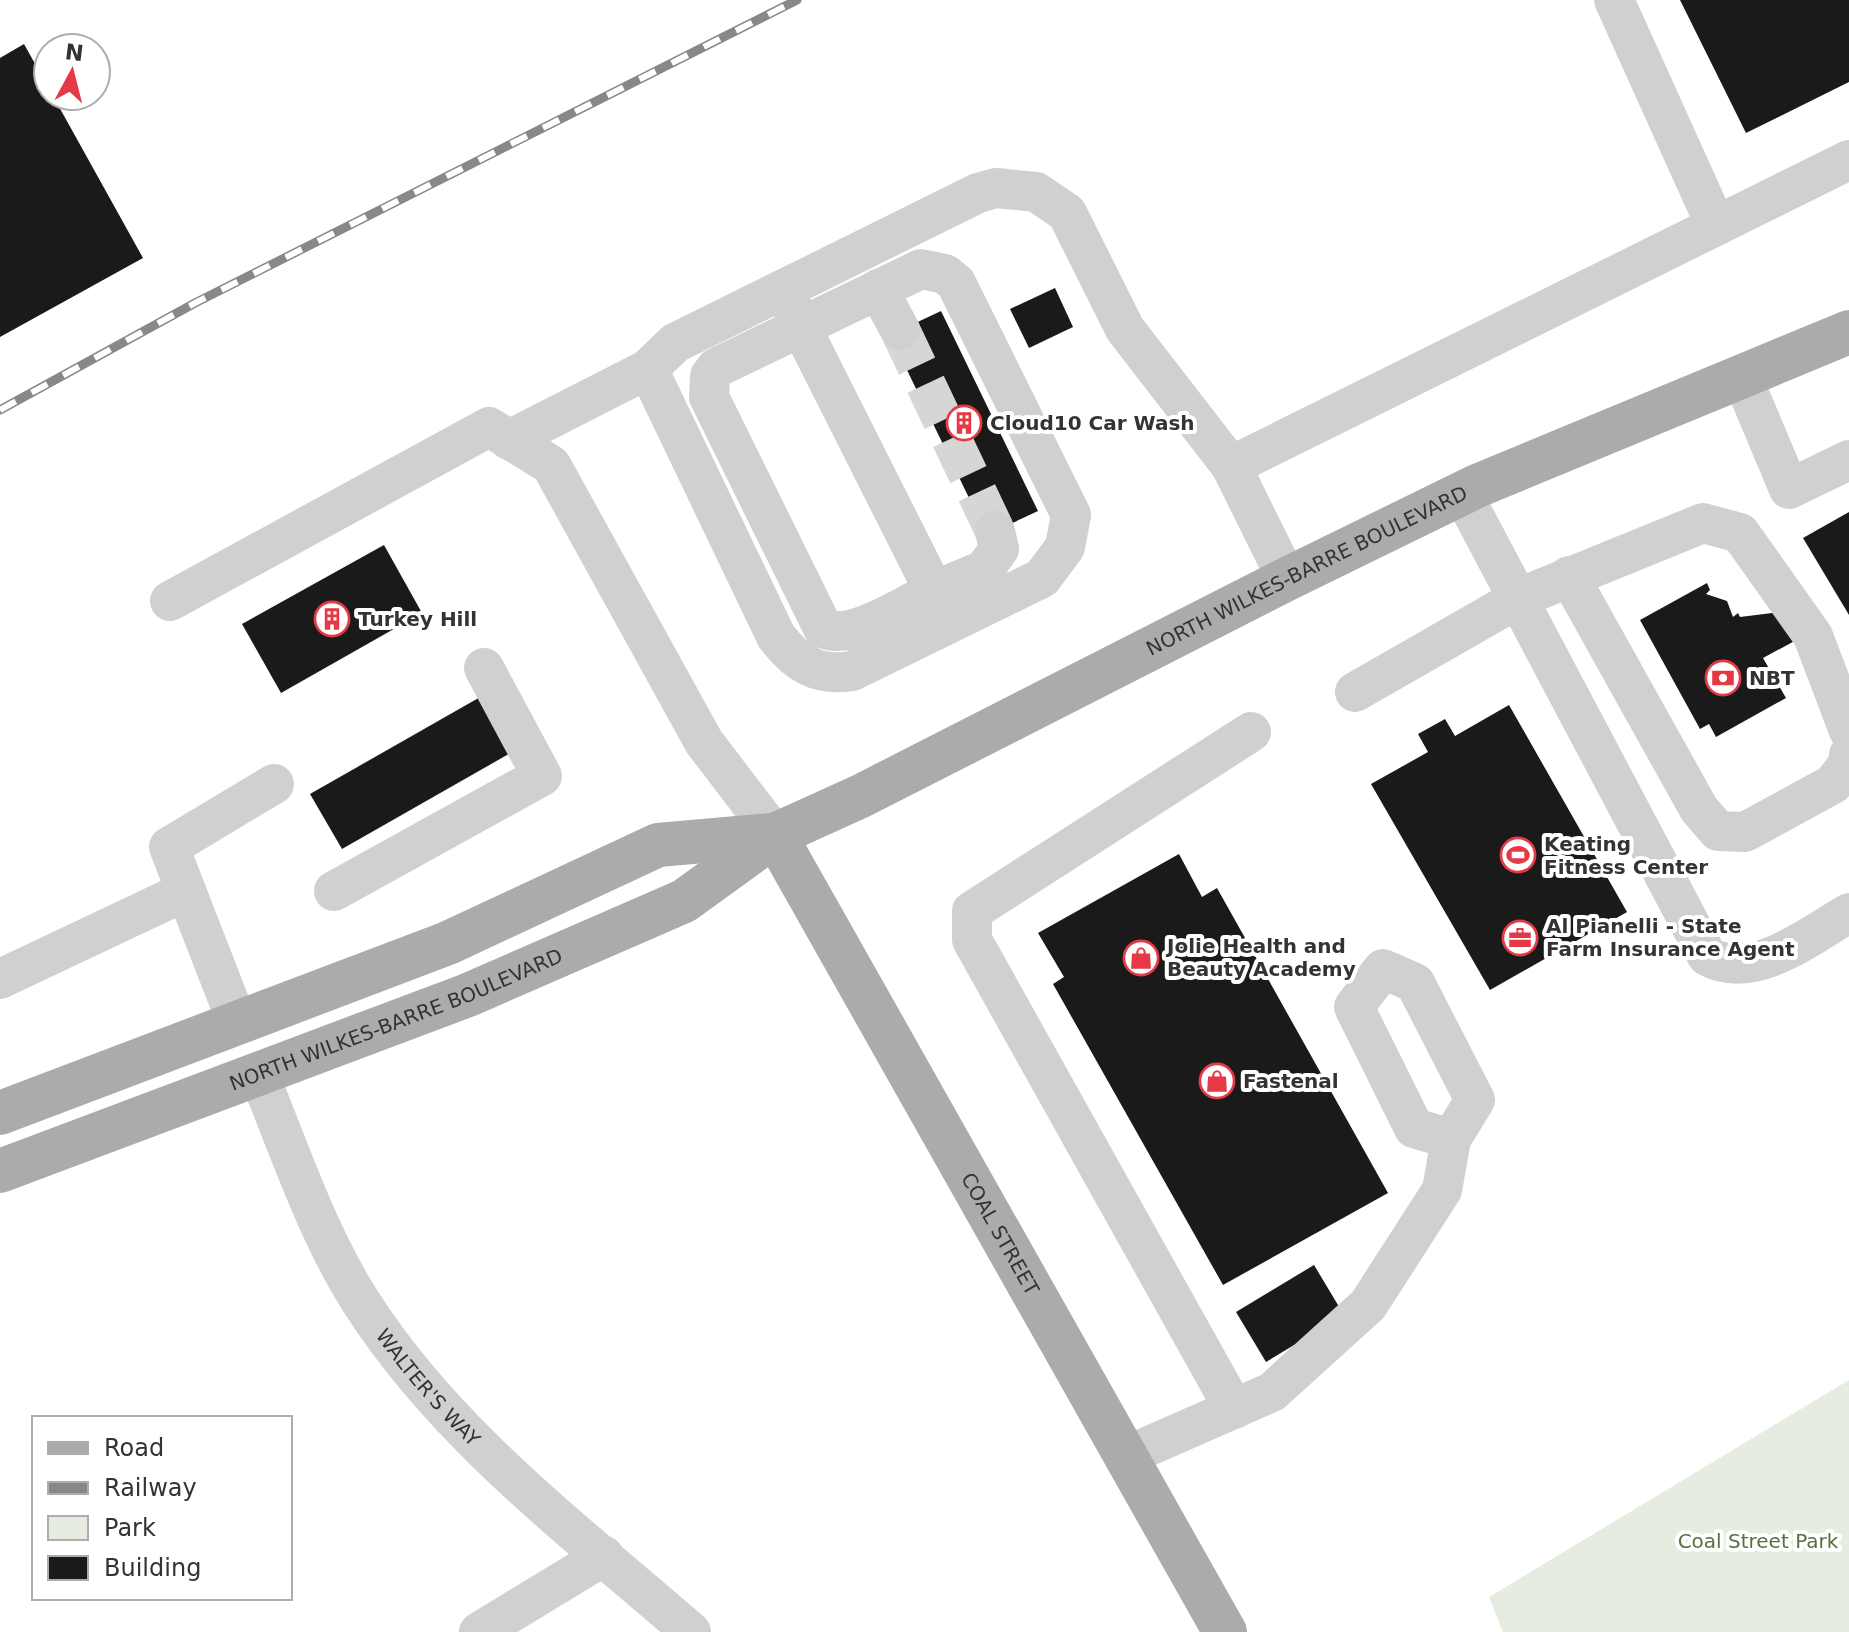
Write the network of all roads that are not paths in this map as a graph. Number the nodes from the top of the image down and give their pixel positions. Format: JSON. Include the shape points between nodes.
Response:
{"nodes":[{"id":1,"x":1614,"y":0,"type":"edge"},
{"id":2,"x":1849,"y":160,"type":"edge"},
{"id":3,"x":1716,"y":226,"type":"junction"},
{"id":4,"x":784,"y":289,"type":"junction"},
{"id":5,"x":878,"y":289,"type":"junction"},
{"id":6,"x":801,"y":327,"type":"junction"},
{"id":7,"x":900,"y":330,"type":"tunnel mouth"},
{"id":8,"x":1849,"y":332,"type":"edge"},
{"id":9,"x":648,"y":369,"type":"junction"},
{"id":10,"x":1742,"y":377,"type":"junction"},
{"id":11,"x":509,"y":440,"type":"junction"},
{"id":12,"x":1849,"y":460,"type":"edge"},
{"id":13,"x":1231,"y":466,"type":"junction"},
{"id":14,"x":1462,"y":493,"type":"junction"},
{"id":15,"x":995,"y":531,"type":"tunnel mouth"},
{"id":16,"x":1569,"y":576,"type":"junction"},
{"id":17,"x":1287,"y":579,"type":"junction"},
{"id":18,"x":934,"y":591,"type":"junction"},
{"id":19,"x":1519,"y":598,"type":"junction"},
{"id":20,"x":170,"y":601,"type":"dead end"},
{"id":21,"x":484,"y":668,"type":"dead end"},
{"id":22,"x":1355,"y":692,"type":"dead end"},
{"id":23,"x":1849,"y":731,"type":"edge"},
{"id":24,"x":1251,"y":732,"type":"dead end"},
{"id":25,"x":1849,"y":755,"type":"edge"},
{"id":26,"x":274,"y":784,"type":"dead end"},
{"id":27,"x":775,"y":835,"type":"junction"},
{"id":28,"x":334,"y":891,"type":"dead end"},
{"id":29,"x":184,"y":892,"type":"junction"},
{"id":30,"x":1849,"y":913,"type":"edge"},
{"id":31,"x":0,"y":979,"type":"edge"},
{"id":32,"x":237,"y":1022,"type":"junction"},
{"id":33,"x":259,"y":1075,"type":"junction"},
{"id":34,"x":0,"y":1113,"type":"edge"},
{"id":35,"x":1451,"y":1139,"type":"dead end"},
{"id":36,"x":0,"y":1171,"type":"edge"},
{"id":37,"x":1234,"y":1409,"type":"junction"},
{"id":38,"x":1124,"y":1457,"type":"junction"},
{"id":39,"x":604,"y":1556,"type":"junction"},
{"id":40,"x":479,"y":1632,"type":"edge"},
{"id":41,"x":691,"y":1632,"type":"edge"},
{"id":42,"x":1225,"y":1632,"type":"edge"}],
"edges":[{"from":1,"to":3,"type":"street"},
{"from":2,"to":3,"type":"street"},
{"from":3,"to":13,"type":"street"},
{"from":4,"to":6,"type":"street"},
{"from":4,"to":9,"type":"street","via":[[675,343]]},
{"from":4,"to":13,"type":"street","via":[[978,193],[996,188],[1036,192],[1067,213],[1125,329]]},
{"from":5,"to":6,"type":"street"},
{"from":5,"to":7,"type":"street"},
{"from":5,"to":9,"type":"street","via":[[921,269],[945,274],[956,283],[1071,515],[1070,533],[1042,578],[852,671],[817,671],[788,652],[776,636]]},
{"from":6,"to":18,"type":"street"},
{"from":6,"to":18,"type":"street","via":[[716,368],[707,388],[823,628],[851,631]]},
{"from":8,"to":10,"type":"main road","name":"NORTH WILKES-BARRE BOULEVARD"},
{"from":9,"to":11,"type":"street"},
{"from":10,"to":12,"type":"street","via":[[1789,489]]},
{"from":10,"to":14,"type":"main road","name":"NORTH WILKES-BARRE BOULEVARD"},
{"from":11,"to":20,"type":"street","via":[[489,427]]},
{"from":11,"to":27,"type":"street","via":[[551,465],[704,742]]},
{"from":13,"to":17,"type":"street"},
{"from":14,"to":17,"type":"main road","name":"NORTH WILKES-BARRE BOULEVARD"},
{"from":14,"to":19,"type":"street"},
{"from":15,"to":18,"type":"street","via":[[999,549],[984,570]]},
{"from":16,"to":19,"type":"street"},
{"from":16,"to":23,"type":"street","via":[[1703,523],[1740,533],[1813,636]]},
{"from":16,"to":25,"type":"street","via":[[1699,809],[1718,831],[1745,832],[1833,784]]},
{"from":17,"to":27,"type":"main road","name":"NORTH WILKES-BARRE BOULEVARD"},
{"from":19,"to":22,"type":"street"},
{"from":19,"to":30,"type":"street","via":[[1707,956],[1721,964],[1747,965],[1785,951]]},
{"from":21,"to":28,"type":"street","via":[[542,776]]},
{"from":24,"to":37,"type":"street","via":[[972,911],[972,940]]},
{"from":26,"to":29,"type":"street","via":[[169,847]]},
{"from":27,"to":32,"type":"main road","name":"NORTH WILKES-BARRE BOULEVARD","via":[[658,845],[448,943]]},
{"from":27,"to":33,"type":"main road","name":"NORTH WILKES-BARRE BOULEVARD","via":[[684,901],[468,995]]},
{"from":27,"to":38,"type":"main road","name":"COAL STREET"},
{"from":29,"to":31,"type":"street"},
{"from":29,"to":32,"type":"street"},
{"from":32,"to":34,"type":"main road","name":"NORTH WILKES-BARRE BOULEVARD"},
{"from":33,"to":36,"type":"main road","name":"NORTH WILKES-BARRE BOULEVARD"},
{"from":33,"to":39,"type":"street","name":"WALTER'S WAY","via":[[316,1213],[360,1301],[430,1393],[480,1447]]},
{"from":35,"to":37,"type":"street","via":[[1442,1190],[1368,1305],[1272,1392]]},
{"from":37,"to":38,"type":"street"},
{"from":38,"to":42,"type":"main road","name":"COAL STREET"},
{"from":39,"to":40,"type":"street"},
{"from":39,"to":41,"type":"street","name":"WALTER'S WAY"}]}
